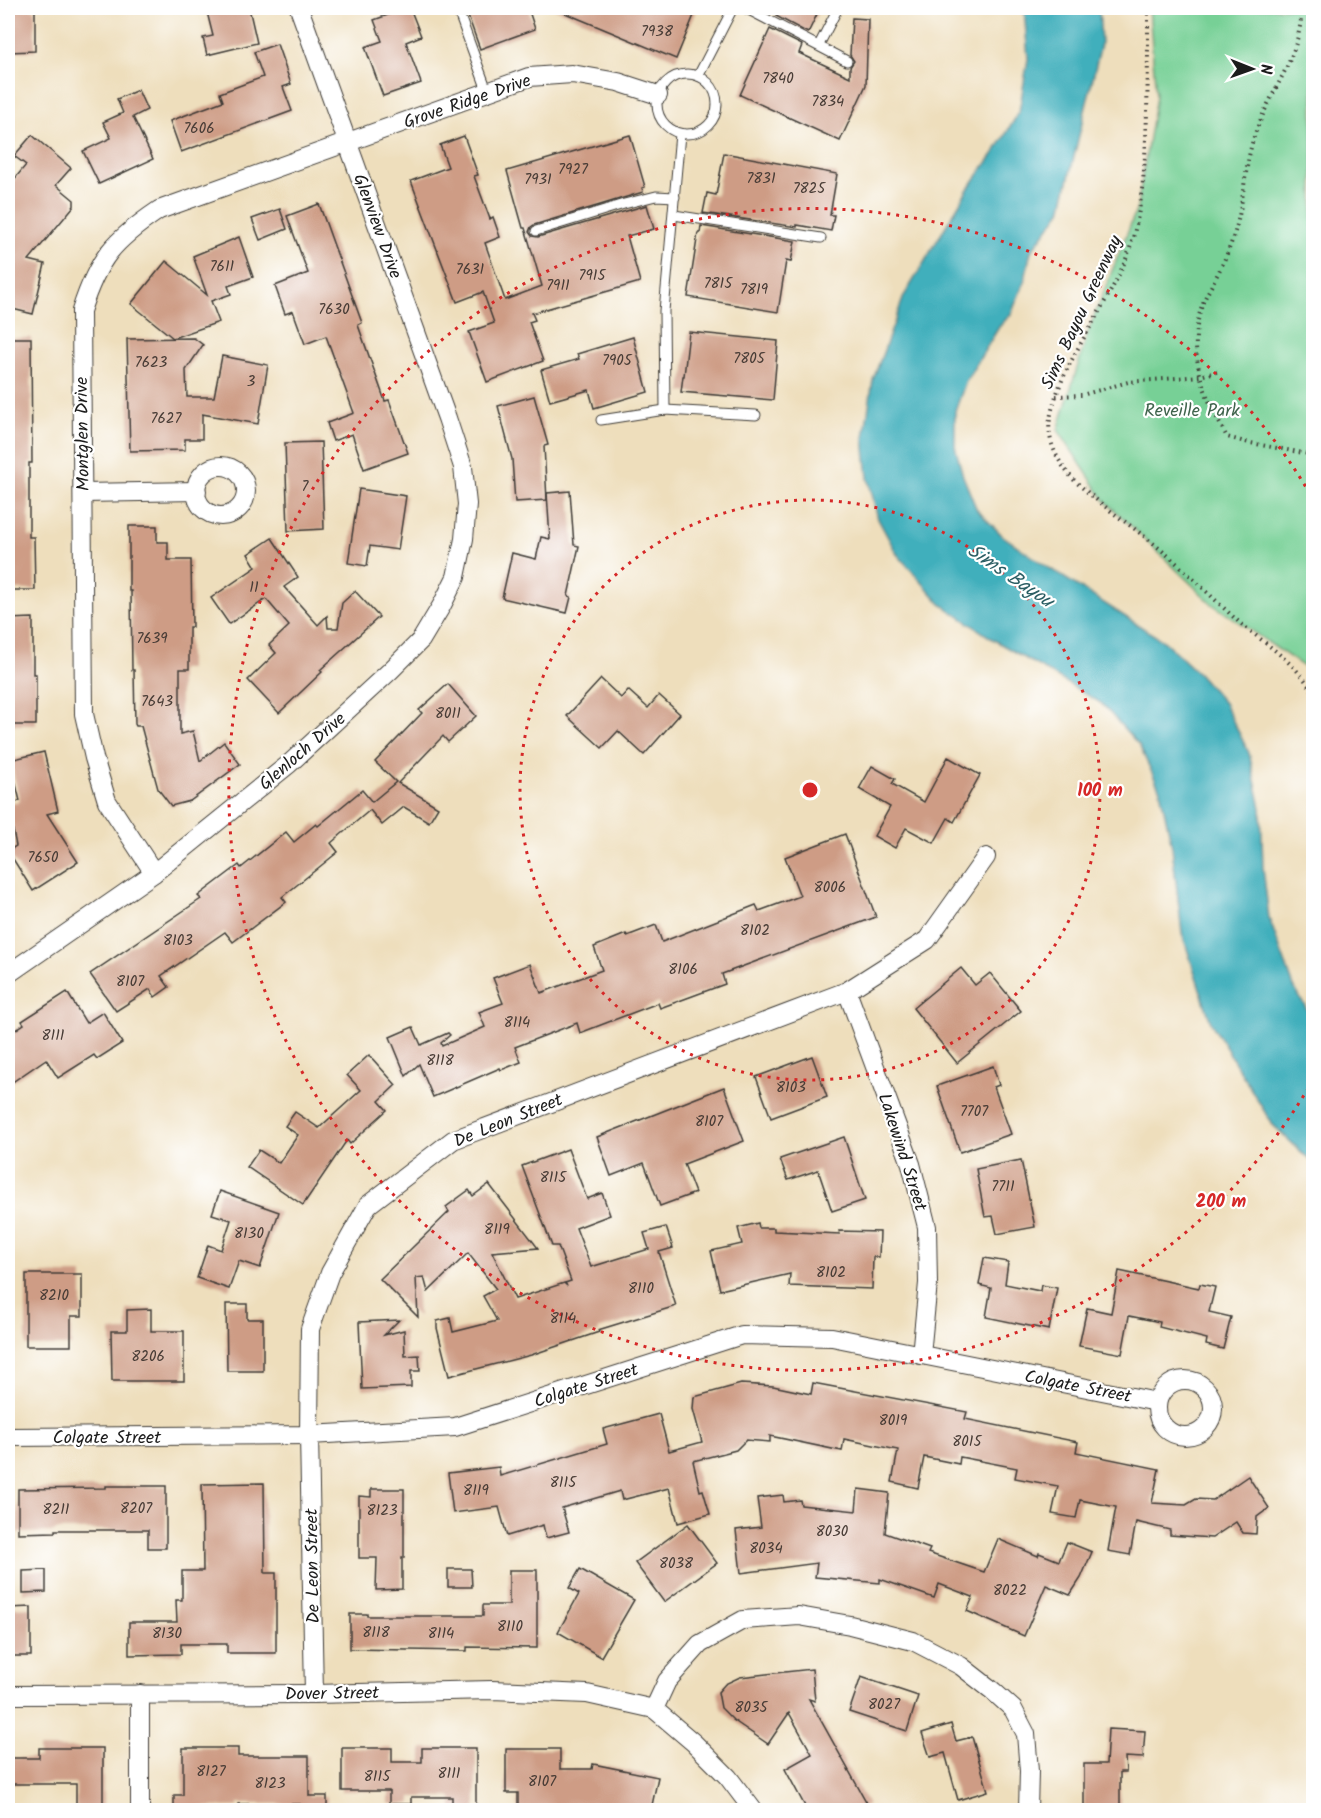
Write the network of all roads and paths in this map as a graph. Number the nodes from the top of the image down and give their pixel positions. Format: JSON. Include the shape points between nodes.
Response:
{"nodes":[{"id":1,"x":299,"y":8,"type":"edge"},
{"id":2,"x":457,"y":8,"type":"edge"},
{"id":3,"x":733,"y":8,"type":"edge"},
{"id":4,"x":746,"y":8,"type":"edge"},
{"id":5,"x":838,"y":8,"type":"edge"},
{"id":6,"x":1148,"y":8,"type":"edge"},
{"id":7,"x":1302,"y":8,"type":"edge"},
{"id":8,"x":819,"y":45,"type":"junction"},
{"id":9,"x":847,"y":61,"type":"dead end"},
{"id":10,"x":698,"y":76,"type":"junction"},
{"id":11,"x":488,"y":93,"type":"junction"},
{"id":12,"x":658,"y":95,"type":"junction"},
{"id":13,"x":680,"y":134,"type":"junction"},
{"id":14,"x":348,"y":142,"type":"junction"},
{"id":15,"x":675,"y":197,"type":"junction"},
{"id":16,"x":674,"y":215,"type":"junction"},
{"id":17,"x":536,"y":231,"type":"dead end"},
{"id":18,"x":820,"y":238,"type":"dead end"},
{"id":19,"x":1220,"y":372,"type":"dead end"},
{"id":20,"x":1200,"y":376,"type":"junction"},
{"id":21,"x":1055,"y":396,"type":"junction"},
{"id":22,"x":665,"y":410,"type":"junction"},
{"id":23,"x":756,"y":415,"type":"dead end"},
{"id":24,"x":601,"y":420,"type":"dead end"},
{"id":25,"x":457,"y":444,"type":"joint"},
{"id":26,"x":1314,"y":455,"type":"edge"},
{"id":27,"x":197,"y":491,"type":"dead end"},
{"id":28,"x":83,"y":493,"type":"junction"},
{"id":29,"x":1314,"y":694,"type":"edge"},
{"id":30,"x":986,"y":857,"type":"dead end"},
{"id":31,"x":154,"y":873,"type":"junction"},
{"id":32,"x":8,"y":974,"type":"edge"},
{"id":33,"x":847,"y":991,"type":"junction"},
{"id":34,"x":921,"y":1355,"type":"junction"},
{"id":35,"x":1157,"y":1402,"type":"dead end"},
{"id":36,"x":309,"y":1435,"type":"junction"},
{"id":37,"x":8,"y":1437,"type":"edge"},
{"id":38,"x":140,"y":1694,"type":"junction"},
{"id":39,"x":314,"y":1694,"type":"junction"},
{"id":40,"x":8,"y":1695,"type":"edge"},
{"id":41,"x":654,"y":1709,"type":"junction"},
{"id":42,"x":140,"y":1810,"type":"edge"},
{"id":43,"x":753,"y":1810,"type":"edge"},
{"id":44,"x":1028,"y":1810,"type":"edge"}],
"edges":[{"from":1,"to":14,"type":"street","name":"Glenview Drive"},
{"from":2,"to":11,"type":"lane"},
{"from":3,"to":10,"type":"lane"},
{"from":4,"to":8,"type":"lane"},
{"from":5,"to":8,"type":"lane"},
{"from":6,"to":21,"type":"path","name":"Sims Bayou Greenway","via":[[1148,90],[1138,214],[1128,252],[1110,293]]},
{"from":7,"to":20,"type":"path","via":[[1300,32],[1289,65],[1257,128],[1232,245],[1203,303],[1196,330]]},
{"from":8,"to":9,"type":"lane"},
{"from":10,"to":12,"type":"lane","via":[[688,74],[670,79]]},
{"from":10,"to":13,"type":"lane","via":[[714,89],[718,109],[708,127],[690,135]]},
{"from":11,"to":12,"type":"street","name":"Grove Ridge Drive","via":[[529,77],[572,74],[618,82]]},
{"from":11,"to":14,"type":"street","name":"Grove Ridge Drive"},
{"from":12,"to":13,"type":"lane","via":[[658,115],[663,124]]},
{"from":13,"to":15,"type":"lane"},
{"from":14,"to":25,"type":"street","name":"Glenview Drive"},
{"from":14,"to":28,"type":"street","name":"Montglen Drive","via":[[159,210],[109,249],[90,282],[81,311]]},
{"from":15,"to":16,"type":"lane"},
{"from":15,"to":17,"type":"lane","via":[[656,196]]},
{"from":16,"to":18,"type":"lane"},
{"from":16,"to":22,"type":"lane","via":[[664,311]]},
{"from":19,"to":20,"type":"path"},
{"from":20,"to":21,"type":"path","via":[[1128,382],[1082,395]]},
{"from":20,"to":26,"type":"path","via":[[1227,437]]},
{"from":21,"to":29,"type":"path","name":"Sims Bayou Greenway","via":[[1049,422],[1053,446],[1074,479],[1160,549],[1289,664]]},
{"from":22,"to":23,"type":"lane"},
{"from":22,"to":24,"type":"lane"},
{"from":25,"to":31,"type":"street","name":"Glenloch Drive","via":[[466,504],[464,539],[456,577],[421,640],[289,764]]},
{"from":27,"to":28,"type":"street"},
{"from":28,"to":31,"type":"street","name":"Montglen Drive","via":[[84,714],[107,801]]},
{"from":30,"to":33,"type":"street","name":"De Leon Street","via":[[927,940]]},
{"from":31,"to":32,"type":"street","name":"Glenloch Drive"},
{"from":33,"to":34,"type":"street","name":"Lakewind Street","via":[[911,1164],[927,1227],[928,1283]]},
{"from":33,"to":36,"type":"street","name":"De Leon Street","via":[[453,1140],[368,1205],[330,1273],[310,1329]]},
{"from":34,"to":35,"type":"street","name":"Colgate Street"},
{"from":34,"to":36,"type":"street","name":"Colgate Street","via":[[832,1337],[742,1335],[455,1427]]},
{"from":36,"to":37,"type":"street","name":"Colgate Street"},
{"from":36,"to":39,"type":"street","name":"De Leon Street"},
{"from":38,"to":39,"type":"street","name":"Dover Street"},
{"from":38,"to":40,"type":"street","name":"Dover Street"},
{"from":38,"to":42,"type":"street"},
{"from":39,"to":41,"type":"street","name":"Dover Street","via":[[492,1690],[587,1694]]},
{"from":41,"to":43,"type":"street","via":[[728,1777]]},
{"from":41,"to":44,"type":"street","via":[[667,1681],[700,1644],[743,1620],[799,1616],[913,1641],[962,1666],[1013,1708],[1026,1734]]}]}
